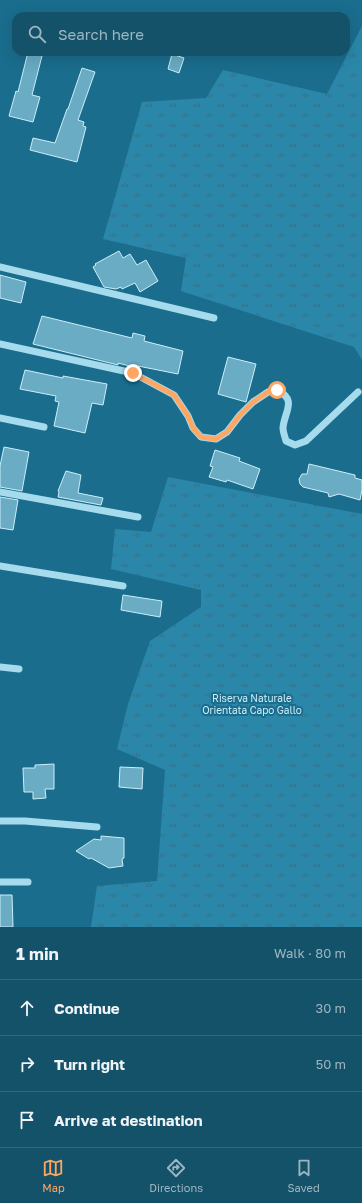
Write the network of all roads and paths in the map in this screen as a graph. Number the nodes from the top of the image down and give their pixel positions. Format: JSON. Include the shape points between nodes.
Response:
{"nodes":[{"id":1,"x":0,"y":267,"type":"edge"},
{"id":2,"x":214,"y":318,"type":"dead end"},
{"id":3,"x":0,"y":344,"type":"edge"},
{"id":4,"x":358,"y":392,"type":"dead end"},
{"id":5,"x":0,"y":418,"type":"edge"},
{"id":6,"x":44,"y":427,"type":"dead end"},
{"id":7,"x":0,"y":492,"type":"edge"},
{"id":8,"x":138,"y":517,"type":"dead end"},
{"id":9,"x":0,"y":566,"type":"edge"},
{"id":10,"x":123,"y":586,"type":"dead end"},
{"id":11,"x":0,"y":667,"type":"edge"},
{"id":12,"x":19,"y":669,"type":"dead end"},
{"id":13,"x":0,"y":820,"type":"edge"},
{"id":14,"x":97,"y":827,"type":"dead end"},
{"id":15,"x":0,"y":882,"type":"edge"},
{"id":16,"x":28,"y":882,"type":"dead end"}],
"edges":[{"from":1,"to":2,"type":"street"},
{"from":3,"to":4,"type":"street","via":[[133,373],[174,395],[201,437],[216,439],[227,432],[253,402],[268,392],[277,390],[287,398],[289,406],[283,428],[286,441],[295,445],[306,441]]},
{"from":5,"to":6,"type":"street"},
{"from":7,"to":8,"type":"street"},
{"from":9,"to":10,"type":"street"},
{"from":11,"to":12,"type":"street"},
{"from":13,"to":14,"type":"street"},
{"from":15,"to":16,"type":"street"}]}
